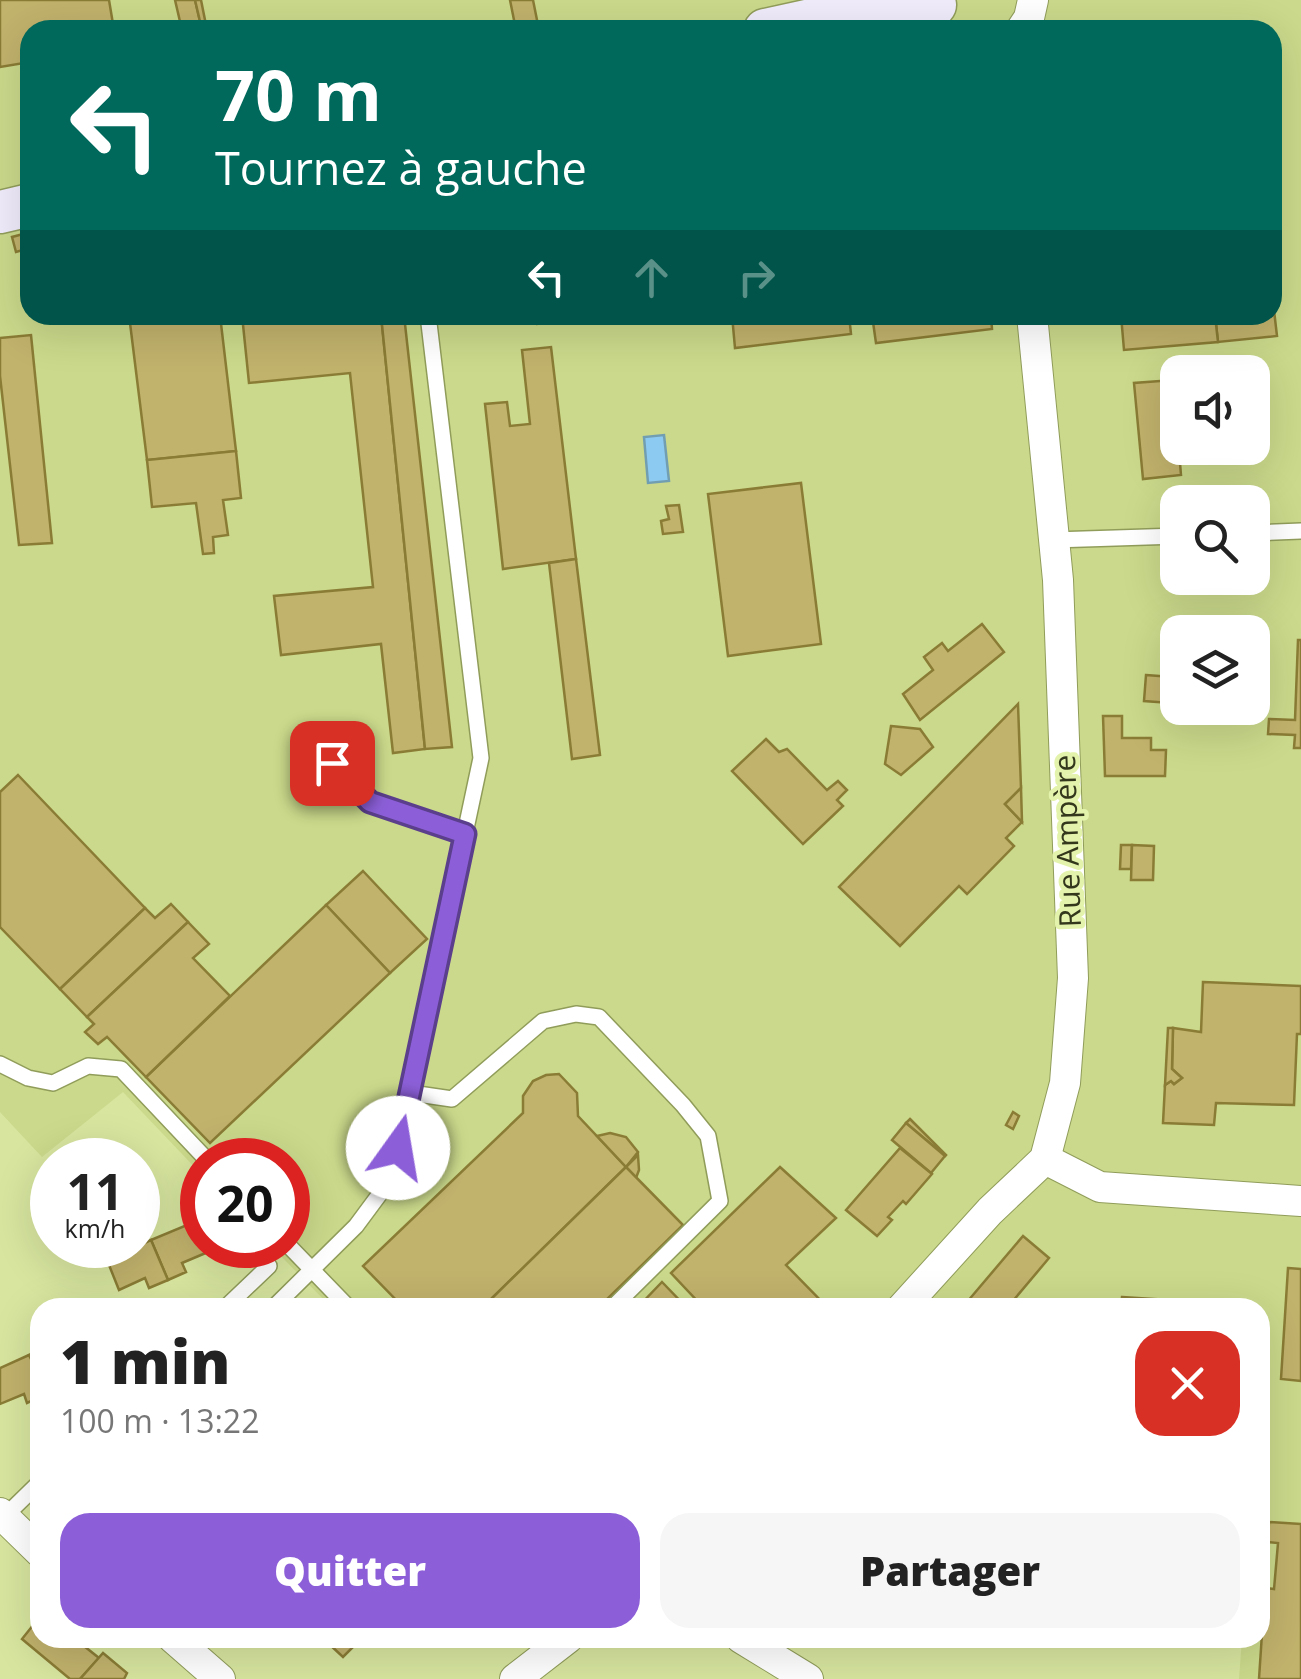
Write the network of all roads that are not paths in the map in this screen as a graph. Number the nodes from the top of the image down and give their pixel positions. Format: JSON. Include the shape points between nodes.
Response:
{"nodes":[{"id":1,"x":939,"y":12,"type":"edge"},
{"id":2,"x":809,"y":20,"type":"edge"},
{"id":3,"x":429,"y":325,"type":"edge"},
{"id":4,"x":1033,"y":325,"type":"edge"},
{"id":5,"x":1301,"y":531,"type":"edge"},
{"id":6,"x":1270,"y":532,"type":"edge"},
{"id":7,"x":1160,"y":537,"type":"edge"},
{"id":8,"x":1053,"y":540,"type":"junction"},
{"id":9,"x":332,"y":763,"type":"dead end"},
{"id":10,"x":465,"y":834,"type":"junction"},
{"id":11,"x":0,"y":1064,"type":"edge"},
{"id":12,"x":411,"y":1093,"type":"junction"},
{"id":13,"x":187,"y":1138,"type":"edge"},
{"id":14,"x":1045,"y":1160,"type":"junction"},
{"id":15,"x":1301,"y":1201,"type":"edge"},
{"id":16,"x":268,"y":1268,"type":"edge"},
{"id":17,"x":309,"y":1268,"type":"edge"},
{"id":18,"x":312,"y":1271,"type":"junction"},
{"id":19,"x":236,"y":1298,"type":"edge"},
{"id":20,"x":284,"y":1298,"type":"edge"},
{"id":21,"x":338,"y":1298,"type":"edge"},
{"id":22,"x":622,"y":1298,"type":"edge"},
{"id":23,"x":911,"y":1298,"type":"edge"},
{"id":24,"x":30,"y":1491,"type":"edge"},
{"id":25,"x":2,"y":1515,"type":"edge"},
{"id":26,"x":30,"y":1536,"type":"edge"},
{"id":27,"x":184,"y":1648,"type":"edge"},
{"id":28,"x":555,"y":1648,"type":"edge"},
{"id":29,"x":758,"y":1648,"type":"edge"},
{"id":30,"x":220,"y":1679,"type":"edge"},
{"id":31,"x":514,"y":1679,"type":"edge"},
{"id":32,"x":808,"y":1679,"type":"edge"}],
"edges":[{"from":1,"to":2,"type":"street","via":[[870,6]]},
{"from":3,"to":10,"type":"lane","via":[[481,758]]},
{"from":4,"to":8,"type":"street","name":"Rue Ampère"},
{"from":5,"to":6,"type":"lane"},
{"from":7,"to":8,"type":"lane"},
{"from":8,"to":14,"type":"street","name":"Rue Ampère","via":[[1073,978],[1065,1084]]},
{"from":9,"to":10,"type":"lane","via":[[370,802]]},
{"from":10,"to":12,"type":"lane"},
{"from":11,"to":13,"type":"lane","via":[[53,1083],[88,1066],[121,1069]]},
{"from":12,"to":18,"type":"lane","via":[[379,1195]]},
{"from":12,"to":22,"type":"lane","via":[[452,1099],[543,1021],[599,1017],[708,1136],[720,1201]]},
{"from":14,"to":15,"type":"street","via":[[1100,1187]]},
{"from":14,"to":23,"type":"street"},
{"from":16,"to":19,"type":"lane"},
{"from":17,"to":18,"type":"lane"},
{"from":18,"to":20,"type":"lane"},
{"from":18,"to":21,"type":"lane"},
{"from":24,"to":25,"type":"lane"},
{"from":25,"to":26,"type":"street"},
{"from":27,"to":30,"type":"street"},
{"from":28,"to":31,"type":"street"},
{"from":29,"to":32,"type":"street"}]}
